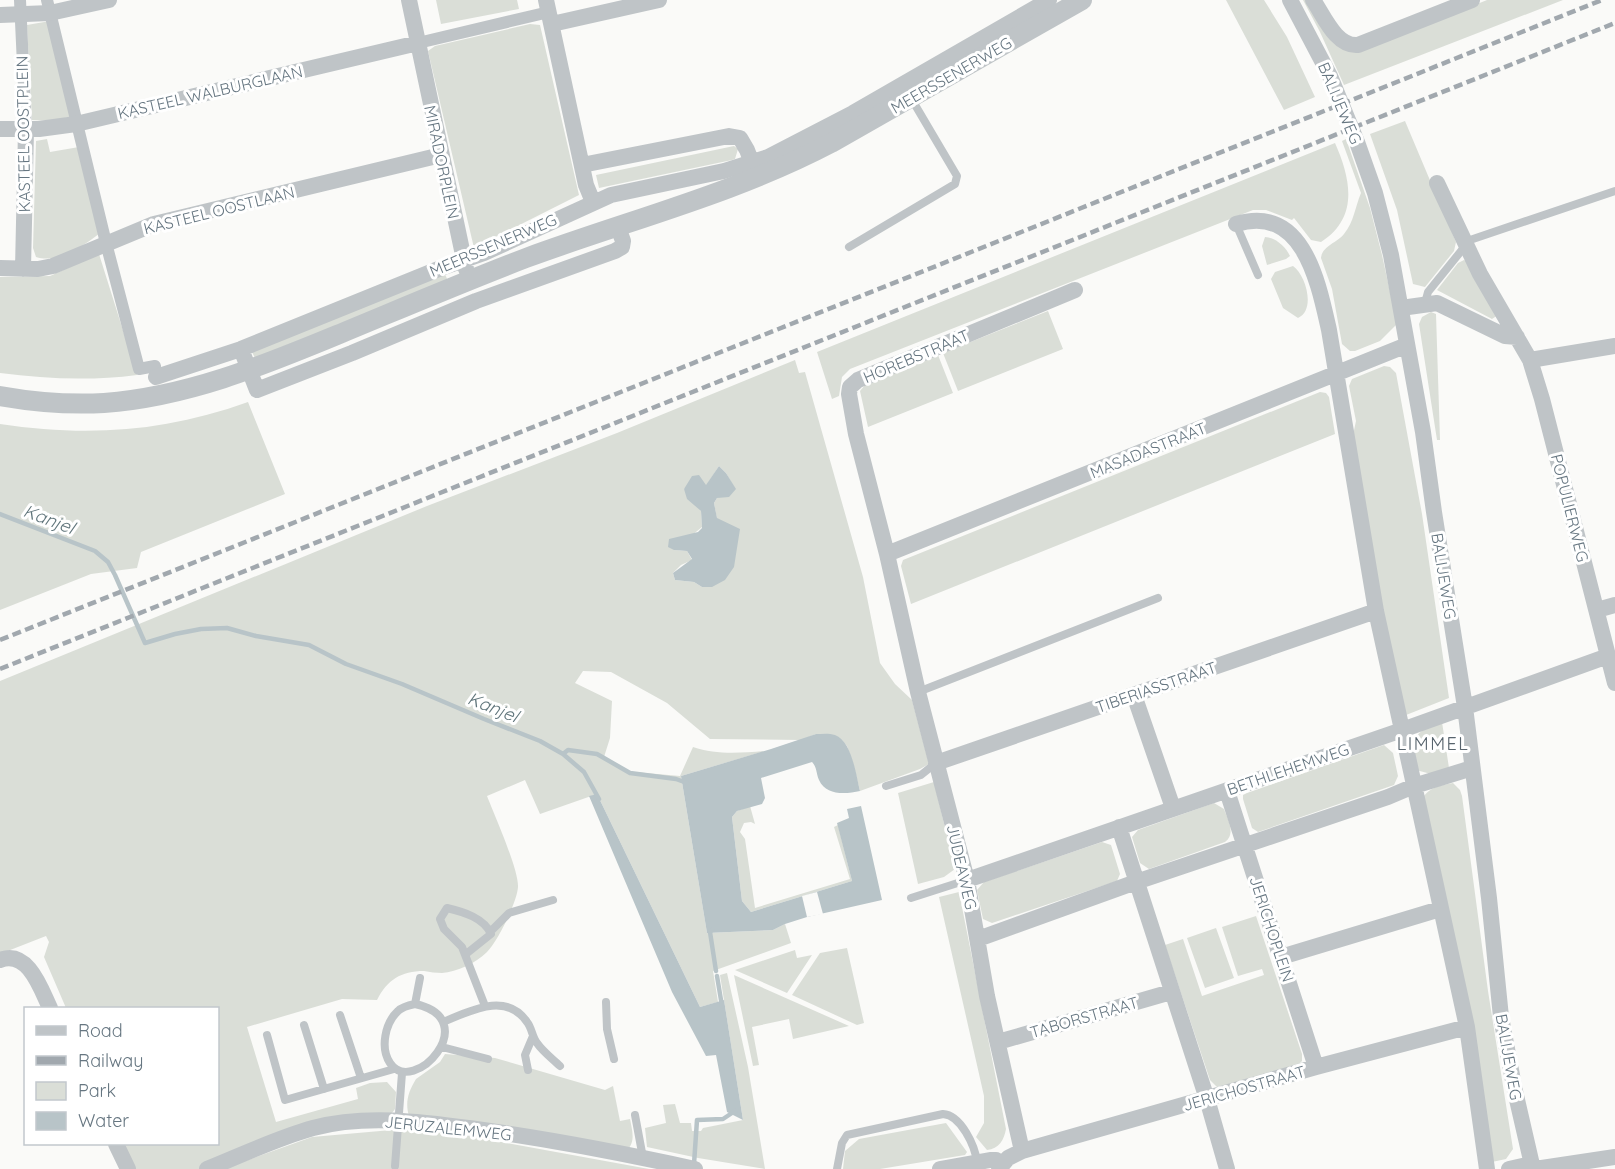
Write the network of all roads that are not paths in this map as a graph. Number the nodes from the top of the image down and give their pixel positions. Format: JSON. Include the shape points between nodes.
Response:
{"nodes":[{"id":1,"x":109,"y":0,"type":"edge"},
{"id":2,"x":409,"y":0,"type":"edge"},
{"id":3,"x":659,"y":0,"type":"edge"},
{"id":4,"x":1049,"y":0,"type":"edge"},
{"id":5,"x":1082,"y":0,"type":"edge"},
{"id":6,"x":1290,"y":0,"type":"edge"},
{"id":7,"x":1313,"y":0,"type":"edge"},
{"id":8,"x":1472,"y":0,"type":"edge"},
{"id":9,"x":48,"y":6,"type":"edge"},
{"id":10,"x":20,"y":7,"type":"edge"},
{"id":11,"x":549,"y":12,"type":"edge"},
{"id":12,"x":0,"y":15,"type":"edge"},
{"id":13,"x":418,"y":43,"type":"junction"},
{"id":14,"x":910,"y":98,"type":"junction"},
{"id":15,"x":76,"y":124,"type":"junction"},
{"id":16,"x":0,"y":129,"type":"edge"},
{"id":17,"x":26,"y":130,"type":"junction"},
{"id":18,"x":441,"y":155,"type":"junction"},
{"id":19,"x":752,"y":163,"type":"junction"},
{"id":20,"x":582,"y":165,"type":"junction"},
{"id":21,"x":1437,"y":183,"type":"dead end"},
{"id":22,"x":1615,"y":191,"type":"edge"},
{"id":23,"x":593,"y":202,"type":"junction"},
{"id":24,"x":1236,"y":224,"type":"joint"},
{"id":25,"x":618,"y":227,"type":"junction"},
{"id":26,"x":106,"y":243,"type":"junction"},
{"id":27,"x":1466,"y":246,"type":"junction"},
{"id":28,"x":849,"y":247,"type":"dead end"},
{"id":29,"x":463,"y":260,"type":"junction"},
{"id":30,"x":0,"y":268,"type":"edge"},
{"id":31,"x":23,"y":269,"type":"junction"},
{"id":32,"x":1258,"y":275,"type":"dead end"},
{"id":33,"x":469,"y":280,"type":"junction"},
{"id":34,"x":1076,"y":290,"type":"dead end"},
{"id":35,"x":1425,"y":303,"type":"junction"},
{"id":36,"x":1401,"y":308,"type":"junction"},
{"id":37,"x":1517,"y":337,"type":"junction"},
{"id":38,"x":1407,"y":345,"type":"junction"},
{"id":39,"x":1615,"y":346,"type":"edge"},
{"id":40,"x":241,"y":349,"type":"junction"},
{"id":41,"x":1530,"y":360,"type":"junction"},
{"id":42,"x":249,"y":370,"type":"junction"},
{"id":43,"x":1336,"y":375,"type":"junction"},
{"id":44,"x":156,"y":377,"type":"joint"},
{"id":45,"x":0,"y":396,"type":"edge"},
{"id":46,"x":887,"y":554,"type":"junction"},
{"id":47,"x":1158,"y":598,"type":"dead end"},
{"id":48,"x":1615,"y":605,"type":"edge"},
{"id":49,"x":1597,"y":610,"type":"junction"},
{"id":50,"x":1376,"y":611,"type":"junction"},
{"id":51,"x":1608,"y":656,"type":"junction"},
{"id":52,"x":1615,"y":682,"type":"edge"},
{"id":53,"x":918,"y":692,"type":"junction"},
{"id":54,"x":1134,"y":695,"type":"junction"},
{"id":55,"x":1465,"y":707,"type":"junction"},
{"id":56,"x":1402,"y":730,"type":"junction"},
{"id":57,"x":936,"y":763,"type":"junction"},
{"id":58,"x":1472,"y":768,"type":"junction"},
{"id":59,"x":886,"y":786,"type":"dead end"},
{"id":60,"x":1414,"y":786,"type":"junction"},
{"id":61,"x":1227,"y":790,"type":"junction"},
{"id":62,"x":1173,"y":808,"type":"junction"},
{"id":63,"x":1119,"y":827,"type":"junction"},
{"id":64,"x":1245,"y":846,"type":"junction"},
{"id":65,"x":968,"y":880,"type":"junction"},
{"id":66,"x":1136,"y":882,"type":"junction"},
{"id":67,"x":911,"y":898,"type":"dead end"},
{"id":68,"x":553,"y":900,"type":"dead end"},
{"id":69,"x":1440,"y":909,"type":"junction"},
{"id":70,"x":490,"y":932,"type":"junction"},
{"id":71,"x":978,"y":939,"type":"junction"},
{"id":72,"x":466,"y":954,"type":"junction"},
{"id":73,"x":1281,"y":957,"type":"junction"},
{"id":74,"x":0,"y":960,"type":"edge"},
{"id":75,"x":420,"y":978,"type":"dead end"},
{"id":76,"x":1171,"y":992,"type":"junction"},
{"id":77,"x":606,"y":1002,"type":"dead end"},
{"id":78,"x":415,"y":1004,"type":"junction"},
{"id":79,"x":485,"y":1006,"type":"junction"},
{"id":80,"x":50,"y":1007,"type":"edge"},
{"id":81,"x":340,"y":1015,"type":"dead end"},
{"id":82,"x":443,"y":1022,"type":"junction"},
{"id":83,"x":304,"y":1025,"type":"dead end"},
{"id":84,"x":1467,"y":1027,"type":"junction"},
{"id":85,"x":267,"y":1035,"type":"dead end"},
{"id":86,"x":532,"y":1035,"type":"junction"},
{"id":87,"x":998,"y":1042,"type":"junction"},
{"id":88,"x":441,"y":1047,"type":"junction"},
{"id":89,"x":488,"y":1059,"type":"dead end"},
{"id":90,"x":614,"y":1059,"type":"dead end"},
{"id":91,"x":560,"y":1066,"type":"dead end"},
{"id":92,"x":1316,"y":1067,"type":"junction"},
{"id":93,"x":528,"y":1070,"type":"dead end"},
{"id":94,"x":398,"y":1071,"type":"junction"},
{"id":95,"x":361,"y":1078,"type":"junction"},
{"id":96,"x":324,"y":1089,"type":"junction"},
{"id":97,"x":1207,"y":1099,"type":"junction"},
{"id":98,"x":635,"y":1115,"type":"dead end"},
{"id":99,"x":398,"y":1121,"type":"junction"},
{"id":100,"x":117,"y":1145,"type":"edge"},
{"id":101,"x":1023,"y":1151,"type":"junction"},
{"id":102,"x":1615,"y":1156,"type":"edge"},
{"id":103,"x":644,"y":1158,"type":"junction"},
{"id":104,"x":977,"y":1162,"type":"junction"},
{"id":105,"x":1000,"y":1166,"type":"edge"},
{"id":106,"x":1533,"y":1167,"type":"edge"},
{"id":107,"x":394,"y":1168,"type":"edge"},
{"id":108,"x":128,"y":1169,"type":"edge"},
{"id":109,"x":207,"y":1169,"type":"edge"},
{"id":110,"x":695,"y":1169,"type":"edge"},
{"id":111,"x":837,"y":1169,"type":"edge"},
{"id":112,"x":940,"y":1169,"type":"edge"},
{"id":113,"x":1227,"y":1169,"type":"edge"},
{"id":114,"x":1488,"y":1169,"type":"edge"},
{"id":115,"x":1509,"y":1169,"type":"edge"}],
"edges":[{"from":1,"to":9,"type":"street"},
{"from":2,"to":13,"type":"street","name":"MIRADORPLEIN"},
{"from":3,"to":11,"type":"street"},
{"from":4,"to":19,"type":"street","name":"MEERSSENERWEG","via":[[818,133]]},
{"from":5,"to":14,"type":"street","name":"MEERSSENERWEG"},
{"from":6,"to":36,"type":"street","name":"BALIJEWEG","via":[[1330,76],[1367,168]]},
{"from":7,"to":8,"type":"street","via":[[1338,37],[1347,44],[1358,45]]},
{"from":9,"to":10,"type":"street"},
{"from":9,"to":15,"type":"street"},
{"from":10,"to":12,"type":"street"},
{"from":10,"to":17,"type":"street","name":"KASTEEL OOSTPLEIN"},
{"from":11,"to":13,"type":"street"},
{"from":11,"to":20,"type":"street"},
{"from":13,"to":15,"type":"street","name":"KASTEEL WALBURGLAAN"},
{"from":13,"to":18,"type":"street","name":"MIRADORPLEIN"},
{"from":14,"to":25,"type":"street","name":"MEERSSENERWEG","via":[[795,162],[714,195]]},
{"from":14,"to":28,"type":"lane","via":[[957,180]]},
{"from":15,"to":17,"type":"street","name":"KASTEEL WALBURGLAAN"},
{"from":15,"to":26,"type":"street"},
{"from":16,"to":17,"type":"street","name":"KASTEEL WALBURGLAAN"},
{"from":17,"to":31,"type":"street","name":"KASTEEL OOSTPLEIN"},
{"from":18,"to":26,"type":"street","name":"KASTEEL OOSTLAAN","via":[[154,225]]},
{"from":18,"to":29,"type":"street","name":"MIRADORPLEIN"},
{"from":19,"to":20,"type":"street","via":[[740,138],[729,136]]},
{"from":19,"to":23,"type":"street","name":"MEERSSENERWEG","via":[[616,193]]},
{"from":20,"to":23,"type":"street"},
{"from":21,"to":27,"type":"street","name":"POPULIERWEG"},
{"from":22,"to":27,"type":"lane","via":[[1470,240]]},
{"from":23,"to":29,"type":"street","name":"MEERSSENERWEG"},
{"from":24,"to":32,"type":"lane"},
{"from":24,"to":43,"type":"street","via":[[1269,221],[1294,236],[1316,278]]},
{"from":25,"to":33,"type":"street","name":"MEERSSENERWEG"},
{"from":25,"to":42,"type":"street","via":[[623,241],[615,251],[476,301],[257,390]]},
{"from":26,"to":31,"type":"street","name":"KASTEEL OOSTLAAN","via":[[52,266]]},
{"from":26,"to":44,"type":"street","via":[[139,369],[155,366]]},
{"from":27,"to":35,"type":"lane","via":[[1428,292]]},
{"from":27,"to":37,"type":"street","name":"POPULIERWEG"},
{"from":29,"to":33,"type":"street","name":"MIRADORPLEIN"},
{"from":29,"to":40,"type":"street","name":"MEERSSENERWEG"},
{"from":30,"to":31,"type":"street","name":"KASTEEL OOSTLAAN"},
{"from":33,"to":42,"type":"street","name":"MEERSSENERWEG"},
{"from":34,"to":46,"type":"street","name":"HOREBSTRAAT","via":[[858,380],[850,387],[856,434]]},
{"from":35,"to":36,"type":"street"},
{"from":35,"to":37,"type":"street","via":[[1437,303],[1505,336]]},
{"from":36,"to":38,"type":"street","name":"BALIJEWEG"},
{"from":37,"to":41,"type":"street","name":"POPULIERWEG"},
{"from":38,"to":43,"type":"street","name":"MASADASTRAAT"},
{"from":38,"to":55,"type":"street","name":"BALIJEWEG","via":[[1424,432]]},
{"from":39,"to":41,"type":"street"},
{"from":40,"to":42,"type":"street"},
{"from":40,"to":44,"type":"street","name":"MEERSSENERWEG"},
{"from":41,"to":49,"type":"street","name":"POPULIERWEG"},
{"from":42,"to":45,"type":"street","name":"MEERSSENERWEG","via":[[175,392],[117,402],[62,403]]},
{"from":43,"to":46,"type":"street","name":"MASADASTRAAT"},
{"from":43,"to":50,"type":"street"},
{"from":46,"to":53,"type":"street","name":"JUDEAWEG"},
{"from":47,"to":53,"type":"lane"},
{"from":48,"to":49,"type":"street"},
{"from":49,"to":51,"type":"street","name":"POPULIERWEG"},
{"from":50,"to":54,"type":"street","name":"TIBERIASSTRAAT"},
{"from":50,"to":56,"type":"street"},
{"from":51,"to":52,"type":"street","name":"POPULIERWEG"},
{"from":51,"to":55,"type":"street","name":"BETHLEHEMWEG"},
{"from":53,"to":57,"type":"street","name":"JUDEAWEG"},
{"from":54,"to":57,"type":"street","name":"TIBERIASSTRAAT"},
{"from":54,"to":62,"type":"street"},
{"from":55,"to":56,"type":"street","name":"BETHLEHEMWEG"},
{"from":55,"to":58,"type":"street","name":"BALIJEWEG"},
{"from":56,"to":60,"type":"street"},
{"from":56,"to":61,"type":"street","name":"BETHLEHEMWEG"},
{"from":57,"to":59,"type":"lane","via":[[921,775]]},
{"from":57,"to":65,"type":"street","name":"JUDEAWEG"},
{"from":58,"to":60,"type":"street"},
{"from":58,"to":106,"type":"street","name":"BALIJEWEG","via":[[1501,1017]]},
{"from":60,"to":64,"type":"street"},
{"from":60,"to":69,"type":"street"},
{"from":61,"to":62,"type":"street","name":"BETHLEHEMWEG"},
{"from":61,"to":64,"type":"street","name":"JERICHOPLEIN"},
{"from":62,"to":63,"type":"street","name":"BETHLEHEMWEG"},
{"from":63,"to":65,"type":"street","name":"BETHLEHEMWEG"},
{"from":63,"to":66,"type":"street"},
{"from":64,"to":66,"type":"street"},
{"from":64,"to":73,"type":"street","name":"JERICHOPLEIN"},
{"from":65,"to":67,"type":"lane"},
{"from":65,"to":71,"type":"street","name":"JUDEAWEG"},
{"from":66,"to":71,"type":"street"},
{"from":66,"to":76,"type":"street"},
{"from":68,"to":70,"type":"lane","via":[[509,913]]},
{"from":69,"to":73,"type":"street"},
{"from":69,"to":84,"type":"street"},
{"from":70,"to":72,"type":"lane"},
{"from":70,"to":72,"type":"lane","via":[[488,926],[466,912],[447,908],[440,919],[444,929]]},
{"from":71,"to":87,"type":"street","name":"JUDEAWEG"},
{"from":72,"to":79,"type":"lane"},
{"from":73,"to":92,"type":"street","name":"JERICHOPLEIN"},
{"from":74,"to":80,"type":"street","via":[[20,960],[35,977]]},
{"from":75,"to":78,"type":"lane"},
{"from":76,"to":87,"type":"street","name":"TABORSTRAAT"},
{"from":76,"to":97,"type":"street"},
{"from":77,"to":90,"type":"lane"},
{"from":78,"to":82,"type":"lane","via":[[431,1009]]},
{"from":78,"to":94,"type":"lane","via":[[398,1011],[386,1033],[387,1058]]},
{"from":79,"to":82,"type":"lane"},
{"from":79,"to":86,"type":"lane","via":[[495,1004],[520,1013]]},
{"from":81,"to":95,"type":"lane"},
{"from":82,"to":88,"type":"lane","via":[[446,1031]]},
{"from":83,"to":96,"type":"lane"},
{"from":84,"to":92,"type":"street","name":"JERICHOSTRAAT"},
{"from":84,"to":114,"type":"street"},
{"from":85,"to":96,"type":"lane","via":[[285,1100]]},
{"from":86,"to":91,"type":"lane"},
{"from":86,"to":93,"type":"lane","via":[[525,1055]]},
{"from":87,"to":101,"type":"street","name":"JUDEAWEG"},
{"from":88,"to":89,"type":"lane"},
{"from":88,"to":94,"type":"lane","via":[[418,1069]]},
{"from":92,"to":97,"type":"street","name":"JERICHOSTRAAT"},
{"from":94,"to":95,"type":"lane"},
{"from":94,"to":99,"type":"lane"},
{"from":95,"to":96,"type":"lane"},
{"from":97,"to":101,"type":"street","name":"JERICHOSTRAAT"},
{"from":97,"to":113,"type":"street"},
{"from":98,"to":103,"type":"lane"},
{"from":99,"to":103,"type":"street","name":"JERUZALEMWEG","via":[[524,1136]]},
{"from":99,"to":107,"type":"lane"},
{"from":99,"to":109,"type":"street","name":"JERUZALEMWEG","via":[[356,1121],[314,1128]]},
{"from":100,"to":108,"type":"street"},
{"from":101,"to":105,"type":"street"},
{"from":102,"to":106,"type":"street"},
{"from":103,"to":110,"type":"street","name":"JERUZALEMWEG"},
{"from":104,"to":105,"type":"street","via":[[996,1160]]},
{"from":104,"to":111,"type":"lane","via":[[970,1140],[953,1116],[943,1114],[848,1135],[842,1143]]},
{"from":104,"to":112,"type":"street"},
{"from":106,"to":115,"type":"street"}]}
